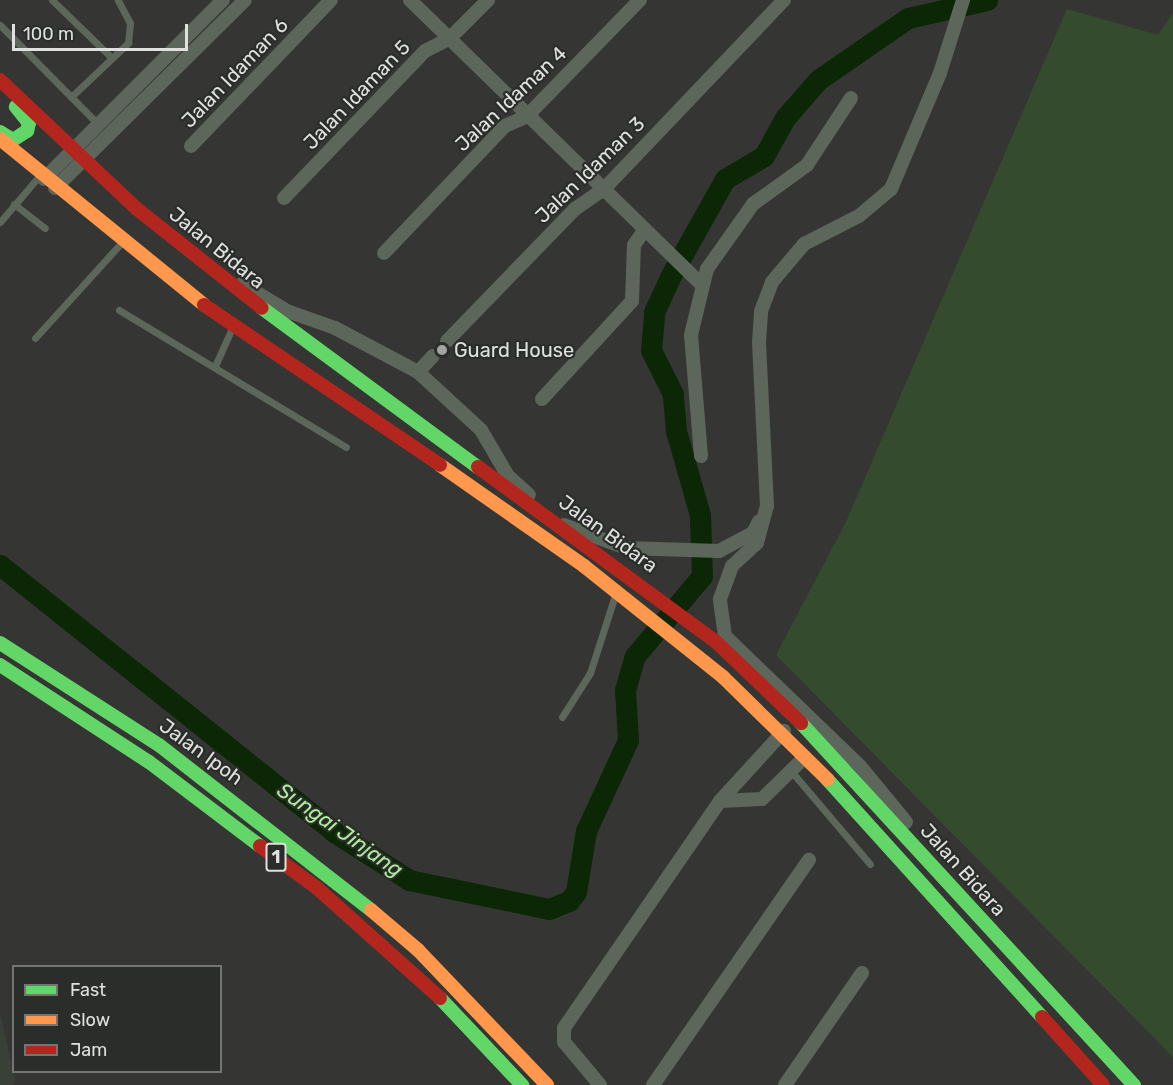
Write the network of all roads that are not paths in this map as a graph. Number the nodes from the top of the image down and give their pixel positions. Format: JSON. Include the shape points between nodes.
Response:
{"nodes":[{"id":1,"x":52,"y":0,"type":"edge"},
{"id":2,"x":223,"y":0,"type":"edge"},
{"id":3,"x":245,"y":0,"type":"edge"},
{"id":4,"x":331,"y":0,"type":"edge"},
{"id":5,"x":410,"y":0,"type":"edge"},
{"id":6,"x":488,"y":0,"type":"edge"},
{"id":7,"x":640,"y":0,"type":"edge"},
{"id":8,"x":784,"y":0,"type":"edge"},
{"id":9,"x":963,"y":0,"type":"edge"},
{"id":10,"x":123,"y":2,"type":"edge"},
{"id":11,"x":0,"y":25,"type":"edge"},
{"id":12,"x":450,"y":38,"type":"junction"},
{"id":13,"x":112,"y":58,"type":"junction"},
{"id":14,"x":0,"y":80,"type":"edge"},
{"id":15,"x":0,"y":87,"type":"edge"},
{"id":16,"x":71,"y":97,"type":"junction"},
{"id":17,"x":851,"y":98,"type":"dead end"},
{"id":18,"x":527,"y":116,"type":"junction"},
{"id":19,"x":97,"y":122,"type":"junction"},
{"id":20,"x":0,"y":132,"type":"edge"},
{"id":21,"x":107,"y":133,"type":"junction"},
{"id":22,"x":0,"y":139,"type":"edge"},
{"id":23,"x":191,"y":146,"type":"dead end"},
{"id":24,"x":71,"y":149,"type":"junction"},
{"id":25,"x":82,"y":159,"type":"junction"},
{"id":26,"x":46,"y":181,"type":"junction"},
{"id":27,"x":604,"y":189,"type":"junction"},
{"id":28,"x":284,"y":198,"type":"dead end"},
{"id":29,"x":14,"y":204,"type":"junction"},
{"id":30,"x":0,"y":222,"type":"edge"},
{"id":31,"x":45,"y":228,"type":"dead end"},
{"id":32,"x":645,"y":229,"type":"junction"},
{"id":33,"x":171,"y":236,"type":"junction"},
{"id":34,"x":121,"y":243,"type":"junction"},
{"id":35,"x":384,"y":253,"type":"dead end"},
{"id":36,"x":697,"y":279,"type":"junction"},
{"id":37,"x":119,"y":310,"type":"dead end"},
{"id":38,"x":233,"y":326,"type":"junction"},
{"id":39,"x":35,"y":338,"type":"dead end"},
{"id":40,"x":447,"y":341,"type":"dead end"},
{"id":41,"x":433,"y":356,"type":"dead end"},
{"id":42,"x":215,"y":366,"type":"junction"},
{"id":43,"x":418,"y":372,"type":"junction"},
{"id":44,"x":542,"y":399,"type":"dead end"},
{"id":45,"x":346,"y":447,"type":"dead end"},
{"id":46,"x":701,"y":456,"type":"dead end"},
{"id":47,"x":767,"y":506,"type":"junction"},
{"id":48,"x":560,"y":523,"type":"junction"},
{"id":49,"x":617,"y":590,"type":"junction"},
{"id":50,"x":715,"y":641,"type":"junction"},
{"id":51,"x":0,"y":643,"type":"edge"},
{"id":52,"x":0,"y":665,"type":"edge"},
{"id":53,"x":562,"y":717,"type":"dead end"},
{"id":54,"x":784,"y":731,"type":"junction"},
{"id":55,"x":805,"y":757,"type":"junction"},
{"id":56,"x":791,"y":771,"type":"junction"},
{"id":57,"x":720,"y":801,"type":"junction"},
{"id":58,"x":809,"y":860,"type":"dead end"},
{"id":59,"x":870,"y":864,"type":"dead end"},
{"id":60,"x":945,"y":878,"type":"junction"},
{"id":61,"x":862,"y":973,"type":"dead end"},
{"id":62,"x":522,"y":1085,"type":"edge"},
{"id":63,"x":547,"y":1085,"type":"edge"},
{"id":64,"x":600,"y":1085,"type":"edge"},
{"id":65,"x":653,"y":1085,"type":"edge"},
{"id":66,"x":785,"y":1085,"type":"edge"},
{"id":67,"x":1103,"y":1085,"type":"edge"},
{"id":68,"x":1134,"y":1085,"type":"edge"}],
"edges":[{"from":1,"to":13,"type":"lane"},
{"from":2,"to":19,"type":"street"},
{"from":3,"to":21,"type":"street"},
{"from":4,"to":23,"type":"street","name":"Jalan Idaman 6"},
{"from":5,"to":12,"type":"street"},
{"from":6,"to":12,"type":"street","name":"Jalan Idaman 5"},
{"from":7,"to":18,"type":"street","name":"Jalan Idaman 4"},
{"from":8,"to":27,"type":"street","name":"Jalan Idaman 3"},
{"from":9,"to":47,"type":"street","via":[[940,73],[891,189],[859,216],[804,244],[772,282],[761,311],[759,342]]},
{"from":10,"to":13,"type":"lane","via":[[131,37]]},
{"from":11,"to":16,"type":"lane"},
{"from":12,"to":18,"type":"street"},
{"from":12,"to":28,"type":"street","name":"Jalan Idaman 5","via":[[425,51]]},
{"from":13,"to":16,"type":"lane"},
{"from":14,"to":24,"type":"main road","name":"Jalan Bidara"},
{"from":15,"to":20,"type":"main road","via":[[29,123],[22,137],[13,140]]},
{"from":16,"to":19,"type":"lane"},
{"from":17,"to":36,"type":"street","via":[[807,165],[774,186],[731,228]]},
{"from":18,"to":27,"type":"street"},
{"from":18,"to":35,"type":"street","name":"Jalan Idaman 4","via":[[505,126]]},
{"from":19,"to":21,"type":"lane"},
{"from":19,"to":24,"type":"street"},
{"from":21,"to":25,"type":"street"},
{"from":22,"to":26,"type":"main road","name":"Jalan Bidara"},
{"from":24,"to":25,"type":"main road","name":"Jalan Bidara"},
{"from":24,"to":26,"type":"street"},
{"from":25,"to":26,"type":"street"},
{"from":25,"to":33,"type":"main road","name":"Jalan Bidara"},
{"from":26,"to":29,"type":"lane"},
{"from":26,"to":34,"type":"main road","name":"Jalan Bidara"},
{"from":27,"to":32,"type":"street"},
{"from":27,"to":40,"type":"street","name":"Jalan Idaman 3","via":[[574,208]]},
{"from":29,"to":30,"type":"lane"},
{"from":29,"to":31,"type":"lane"},
{"from":32,"to":36,"type":"street"},
{"from":32,"to":44,"type":"street","via":[[634,245],[632,301]]},
{"from":33,"to":43,"type":"street","via":[[270,302],[362,341]]},
{"from":33,"to":48,"type":"main road","name":"Jalan Bidara","via":[[338,366]]},
{"from":34,"to":38,"type":"main road","name":"Jalan Bidara"},
{"from":34,"to":39,"type":"lane"},
{"from":36,"to":46,"type":"street","via":[[690,371]]},
{"from":37,"to":42,"type":"lane"},
{"from":38,"to":42,"type":"lane"},
{"from":38,"to":49,"type":"main road","name":"Jalan Bidara","via":[[322,382]]},
{"from":41,"to":43,"type":"street"},
{"from":42,"to":45,"type":"lane"},
{"from":43,"to":48,"type":"street","via":[[481,430],[508,476]]},
{"from":47,"to":48,"type":"street","via":[[753,533],[719,551],[626,548]]},
{"from":47,"to":60,"type":"street","via":[[757,543],[724,578],[720,614],[725,636],[860,766]]},
{"from":48,"to":50,"type":"main road","name":"Jalan Bidara"},
{"from":49,"to":53,"type":"lane","via":[[590,673]]},
{"from":49,"to":54,"type":"main road","name":"Jalan Bidara"},
{"from":50,"to":55,"type":"main road","via":[[807,738],[811,751]]},
{"from":50,"to":60,"type":"main road","name":"Jalan Bidara","via":[[832,752]]},
{"from":51,"to":63,"type":"main road","name":"Jalan Ipoh","number":"1","via":[[159,745],[328,874],[418,950]]},
{"from":52,"to":62,"type":"main road","name":"Jalan Ipoh","number":"1","via":[[149,762],[317,888],[441,999]]},
{"from":54,"to":55,"type":"main road","name":"Jalan Bidara"},
{"from":54,"to":57,"type":"street"},
{"from":55,"to":56,"type":"street"},
{"from":55,"to":67,"type":"main road","name":"Jalan Bidara"},
{"from":56,"to":57,"type":"street","via":[[757,802]]},
{"from":56,"to":59,"type":"lane"},
{"from":57,"to":64,"type":"street","via":[[562,1035]]},
{"from":58,"to":65,"type":"street"},
{"from":60,"to":68,"type":"main road","name":"Jalan Bidara"},
{"from":61,"to":66,"type":"street"}]}
